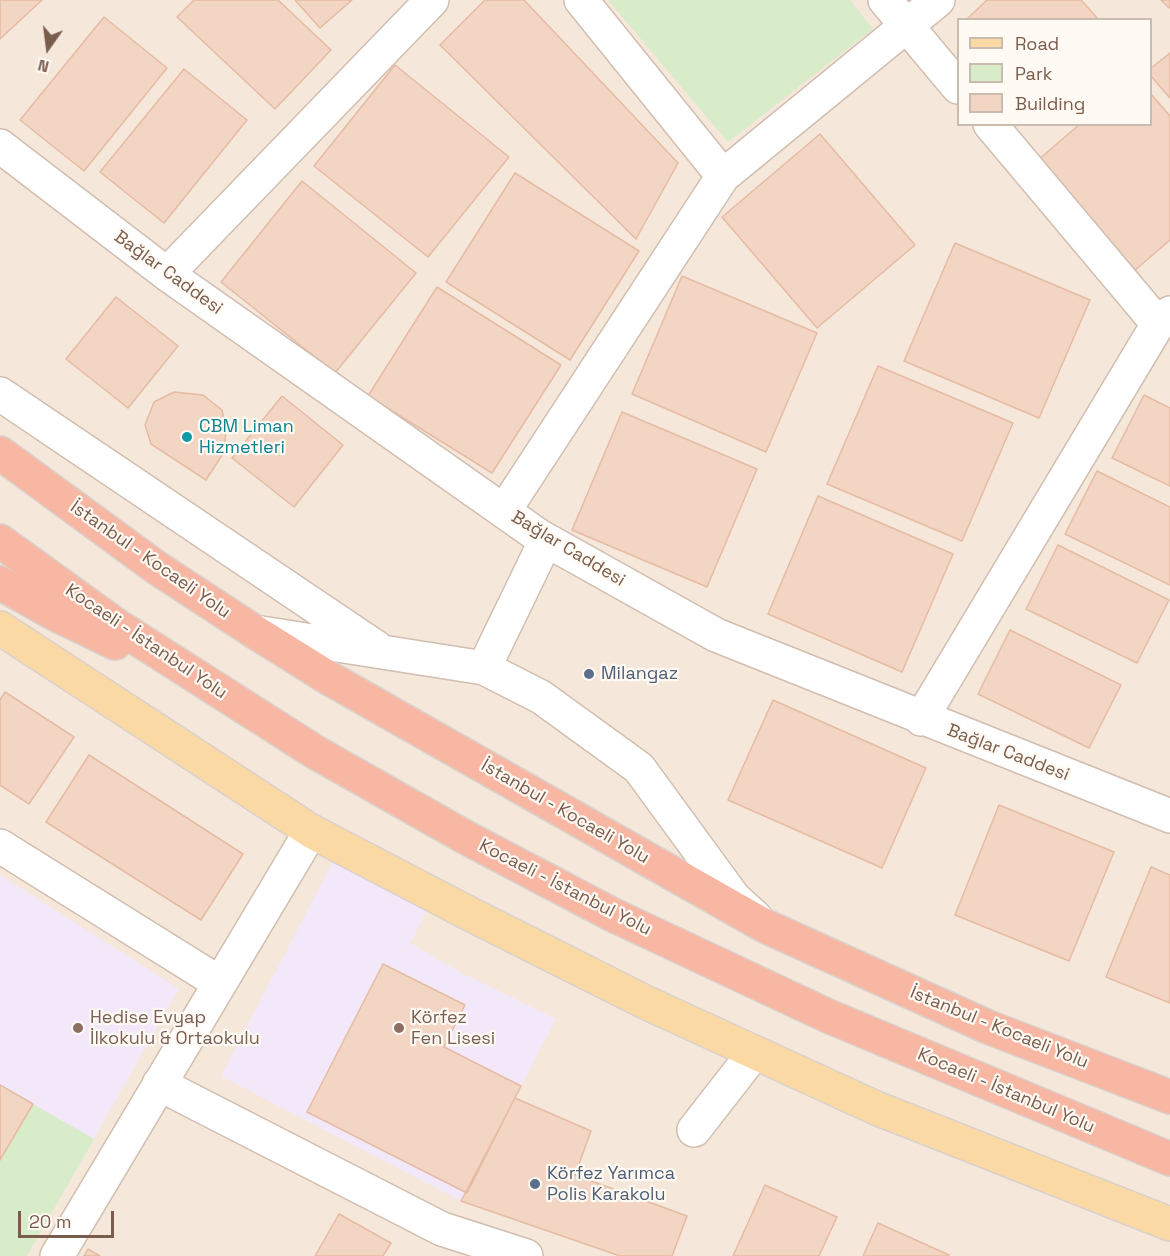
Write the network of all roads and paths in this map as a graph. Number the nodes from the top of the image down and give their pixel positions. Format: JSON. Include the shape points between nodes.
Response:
{"nodes":[{"id":1,"x":432,"y":0,"type":"edge"},
{"id":2,"x":581,"y":0,"type":"edge"},
{"id":3,"x":885,"y":0,"type":"edge"},
{"id":4,"x":938,"y":0,"type":"edge"},
{"id":5,"x":907,"y":25,"type":"junction"},
{"id":6,"x":957,"y":86,"type":"edge"},
{"id":7,"x":992,"y":126,"type":"edge"},
{"id":8,"x":0,"y":146,"type":"edge"},
{"id":9,"x":723,"y":176,"type":"junction"},
{"id":10,"x":167,"y":274,"type":"junction"},
{"id":11,"x":1164,"y":318,"type":"edge"},
{"id":12,"x":0,"y":394,"type":"edge"},
{"id":13,"x":0,"y":453,"type":"edge"},
{"id":14,"x":504,"y":511,"type":"junction"},
{"id":15,"x":546,"y":540,"type":"junction"},
{"id":16,"x":0,"y":541,"type":"edge"},
{"id":17,"x":0,"y":583,"type":"edge"},
{"id":18,"x":0,"y":628,"type":"edge"},
{"id":19,"x":255,"y":632,"type":"junction"},
{"id":20,"x":384,"y":652,"type":"junction"},
{"id":21,"x":484,"y":668,"type":"junction"},
{"id":22,"x":210,"y":685,"type":"junction"},
{"id":23,"x":921,"y":719,"type":"junction"},
{"id":24,"x":1170,"y":816,"type":"edge"},
{"id":25,"x":310,"y":831,"type":"junction"},
{"id":26,"x":0,"y":846,"type":"edge"},
{"id":27,"x":765,"y":926,"type":"junction"},
{"id":28,"x":218,"y":982,"type":"junction"},
{"id":29,"x":754,"y":1053,"type":"junction"},
{"id":30,"x":159,"y":1084,"type":"junction"},
{"id":31,"x":1170,"y":1097,"type":"edge"},
{"id":32,"x":694,"y":1130,"type":"dead end"},
{"id":33,"x":1170,"y":1159,"type":"edge"},
{"id":34,"x":1170,"y":1224,"type":"edge"},
{"id":35,"x":57,"y":1256,"type":"edge"},
{"id":36,"x":526,"y":1256,"type":"edge"}],
"edges":[{"from":1,"to":10,"type":"street"},
{"from":2,"to":9,"type":"street"},
{"from":3,"to":5,"type":"street"},
{"from":4,"to":5,"type":"street"},
{"from":5,"to":6,"type":"street"},
{"from":5,"to":9,"type":"street"},
{"from":7,"to":11,"type":"street"},
{"from":8,"to":10,"type":"street","name":"Bağlar Caddesi"},
{"from":9,"to":14,"type":"street"},
{"from":10,"to":14,"type":"street","name":"Bağlar Caddesi"},
{"from":11,"to":23,"type":"street"},
{"from":12,"to":20,"type":"street"},
{"from":13,"to":19,"type":"highway","name":"İstanbul - Kocaeli Yolu","via":[[157,568]]},
{"from":14,"to":15,"type":"street","name":"Bağlar Caddesi"},
{"from":15,"to":21,"type":"street"},
{"from":15,"to":23,"type":"street","name":"Bağlar Caddesi","via":[[716,635]]},
{"from":16,"to":22,"type":"highway","name":"Kocaeli - İstanbul Yolu","via":[[119,627]]},
{"from":17,"to":22,"type":"highway","via":[[64,619]]},
{"from":18,"to":25,"type":"main road"},
{"from":19,"to":20,"type":"street"},
{"from":19,"to":27,"type":"highway","name":"İstanbul - Kocaeli Yolu","via":[[327,677]]},
{"from":20,"to":21,"type":"street"},
{"from":21,"to":27,"type":"street","via":[[541,697],[639,768],[734,898]]},
{"from":22,"to":33,"type":"highway","name":"Kocaeli - İstanbul Yolu","via":[[325,758],[613,915],[828,1016]]},
{"from":23,"to":24,"type":"street","name":"Bağlar Caddesi"},
{"from":25,"to":28,"type":"street"},
{"from":25,"to":29,"type":"main road","via":[[647,1003]]},
{"from":26,"to":28,"type":"street"},
{"from":27,"to":31,"type":"highway","name":"İstanbul - Kocaeli Yolu","via":[[988,1027]]},
{"from":28,"to":30,"type":"street"},
{"from":29,"to":32,"type":"street"},
{"from":29,"to":34,"type":"main road","via":[[876,1108]]},
{"from":30,"to":35,"type":"street"},
{"from":30,"to":36,"type":"street","via":[[442,1229]]}]}
